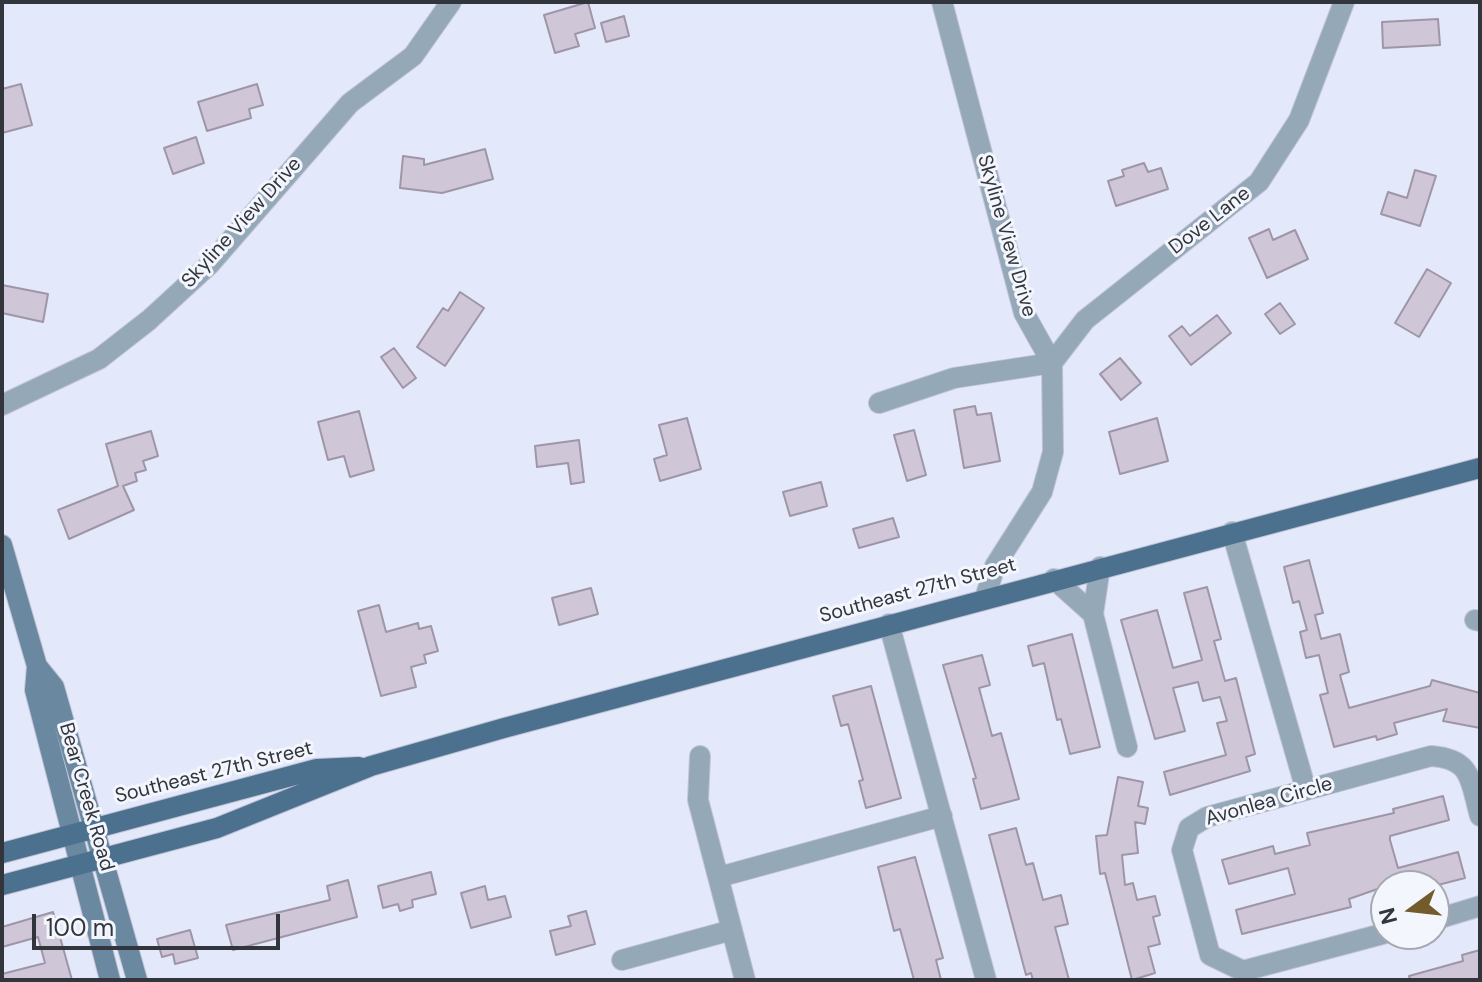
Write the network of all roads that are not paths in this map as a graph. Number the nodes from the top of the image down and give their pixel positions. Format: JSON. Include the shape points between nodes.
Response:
{"nodes":[{"id":1,"x":451,"y":2,"type":"edge"},
{"id":2,"x":942,"y":2,"type":"edge"},
{"id":3,"x":1344,"y":2,"type":"edge"},
{"id":4,"x":1052,"y":363,"type":"junction"},
{"id":5,"x":879,"y":403,"type":"dead end"},
{"id":6,"x":2,"y":405,"type":"edge"},
{"id":7,"x":1480,"y":468,"type":"edge"},
{"id":8,"x":1232,"y":532,"type":"junction"},
{"id":9,"x":2,"y":545,"type":"edge"},
{"id":10,"x":1100,"y":567,"type":"junction"},
{"id":11,"x":1054,"y":579,"type":"junction"},
{"id":12,"x":985,"y":598,"type":"junction"},
{"id":13,"x":1093,"y":614,"type":"junction"},
{"id":14,"x":889,"y":624,"type":"junction"},
{"id":15,"x":37,"y":666,"type":"junction"},
{"id":16,"x":1127,"y":747,"type":"dead end"},
{"id":17,"x":700,"y":756,"type":"dead end"},
{"id":18,"x":371,"y":766,"type":"junction"},
{"id":19,"x":1306,"y":790,"type":"junction"},
{"id":20,"x":942,"y":816,"type":"junction"},
{"id":21,"x":1480,"y":816,"type":"edge"},
{"id":22,"x":96,"y":828,"type":"junction"},
{"id":23,"x":71,"y":835,"type":"junction"},
{"id":24,"x":2,"y":853,"type":"edge"},
{"id":25,"x":104,"y":859,"type":"junction"},
{"id":26,"x":79,"y":865,"type":"junction"},
{"id":27,"x":719,"y":877,"type":"junction"},
{"id":28,"x":2,"y":885,"type":"edge"},
{"id":29,"x":1480,"y":906,"type":"edge"},
{"id":30,"x":1450,"y":915,"type":"edge"},
{"id":31,"x":732,"y":930,"type":"junction"},
{"id":32,"x":1370,"y":937,"type":"edge"},
{"id":33,"x":622,"y":960,"type":"dead end"},
{"id":34,"x":110,"y":980,"type":"edge"},
{"id":35,"x":137,"y":980,"type":"edge"},
{"id":36,"x":745,"y":980,"type":"edge"},
{"id":37,"x":986,"y":980,"type":"edge"}],
"edges":[{"from":1,"to":6,"type":"street","name":"Skyline View Drive","via":[[413,56],[350,103],[209,265],[149,320],[99,359]]},
{"from":2,"to":4,"type":"street","name":"Skyline View Drive","via":[[1024,313]]},
{"from":3,"to":4,"type":"street","name":"Dove Lane","via":[[1299,120],[1259,182],[1085,320]]},
{"from":4,"to":5,"type":"street","via":[[954,378]]},
{"from":4,"to":12,"type":"street","name":"Skyline View Drive","via":[[1053,452],[1042,492],[995,566]]},
{"from":7,"to":8,"type":"main road","name":"Southeast 27th Street"},
{"from":8,"to":10,"type":"main road","name":"Southeast 27th Street"},
{"from":8,"to":19,"type":"street"},
{"from":9,"to":15,"type":"street","name":"Bear Creek Road"},
{"from":10,"to":11,"type":"main road","name":"Southeast 27th Street"},
{"from":10,"to":13,"type":"street"},
{"from":11,"to":12,"type":"main road","name":"Southeast 27th Street"},
{"from":11,"to":13,"type":"street"},
{"from":12,"to":14,"type":"main road","name":"Southeast 27th Street"},
{"from":13,"to":16,"type":"street"},
{"from":14,"to":18,"type":"main road","name":"Southeast 27th Street"},
{"from":14,"to":20,"type":"street"},
{"from":15,"to":22,"type":"street","name":"Bear Creek Road","via":[[54,687]]},
{"from":15,"to":23,"type":"street","name":"Bear Creek Road","via":[[35,690]]},
{"from":17,"to":27,"type":"street","via":[[698,800]]},
{"from":18,"to":22,"type":"main road","name":"Southeast 27th Street","via":[[317,769]]},
{"from":18,"to":25,"type":"main road","name":"Southeast 27th Street","via":[[217,828]]},
{"from":19,"to":21,"type":"street","name":"Avonlea Circle","via":[[1431,756],[1453,757],[1467,770]]},
{"from":19,"to":32,"type":"street","name":"Avonlea Circle","via":[[1207,817],[1189,828],[1182,850],[1210,955],[1243,971]]},
{"from":20,"to":27,"type":"street"},
{"from":20,"to":37,"type":"street"},
{"from":22,"to":23,"type":"main road","name":"Southeast 27th Street"},
{"from":22,"to":25,"type":"street","name":"Bear Creek Road"},
{"from":23,"to":24,"type":"main road","name":"Southeast 27th Street"},
{"from":23,"to":26,"type":"street","name":"Bear Creek Road"},
{"from":25,"to":26,"type":"main road","name":"Southeast 27th Street"},
{"from":25,"to":35,"type":"street","name":"Bear Creek Road"},
{"from":26,"to":28,"type":"main road","name":"Southeast 27th Street"},
{"from":26,"to":34,"type":"street","name":"Bear Creek Road"},
{"from":27,"to":31,"type":"street"},
{"from":29,"to":30,"type":"street"},
{"from":31,"to":33,"type":"street"},
{"from":31,"to":36,"type":"street"}]}
